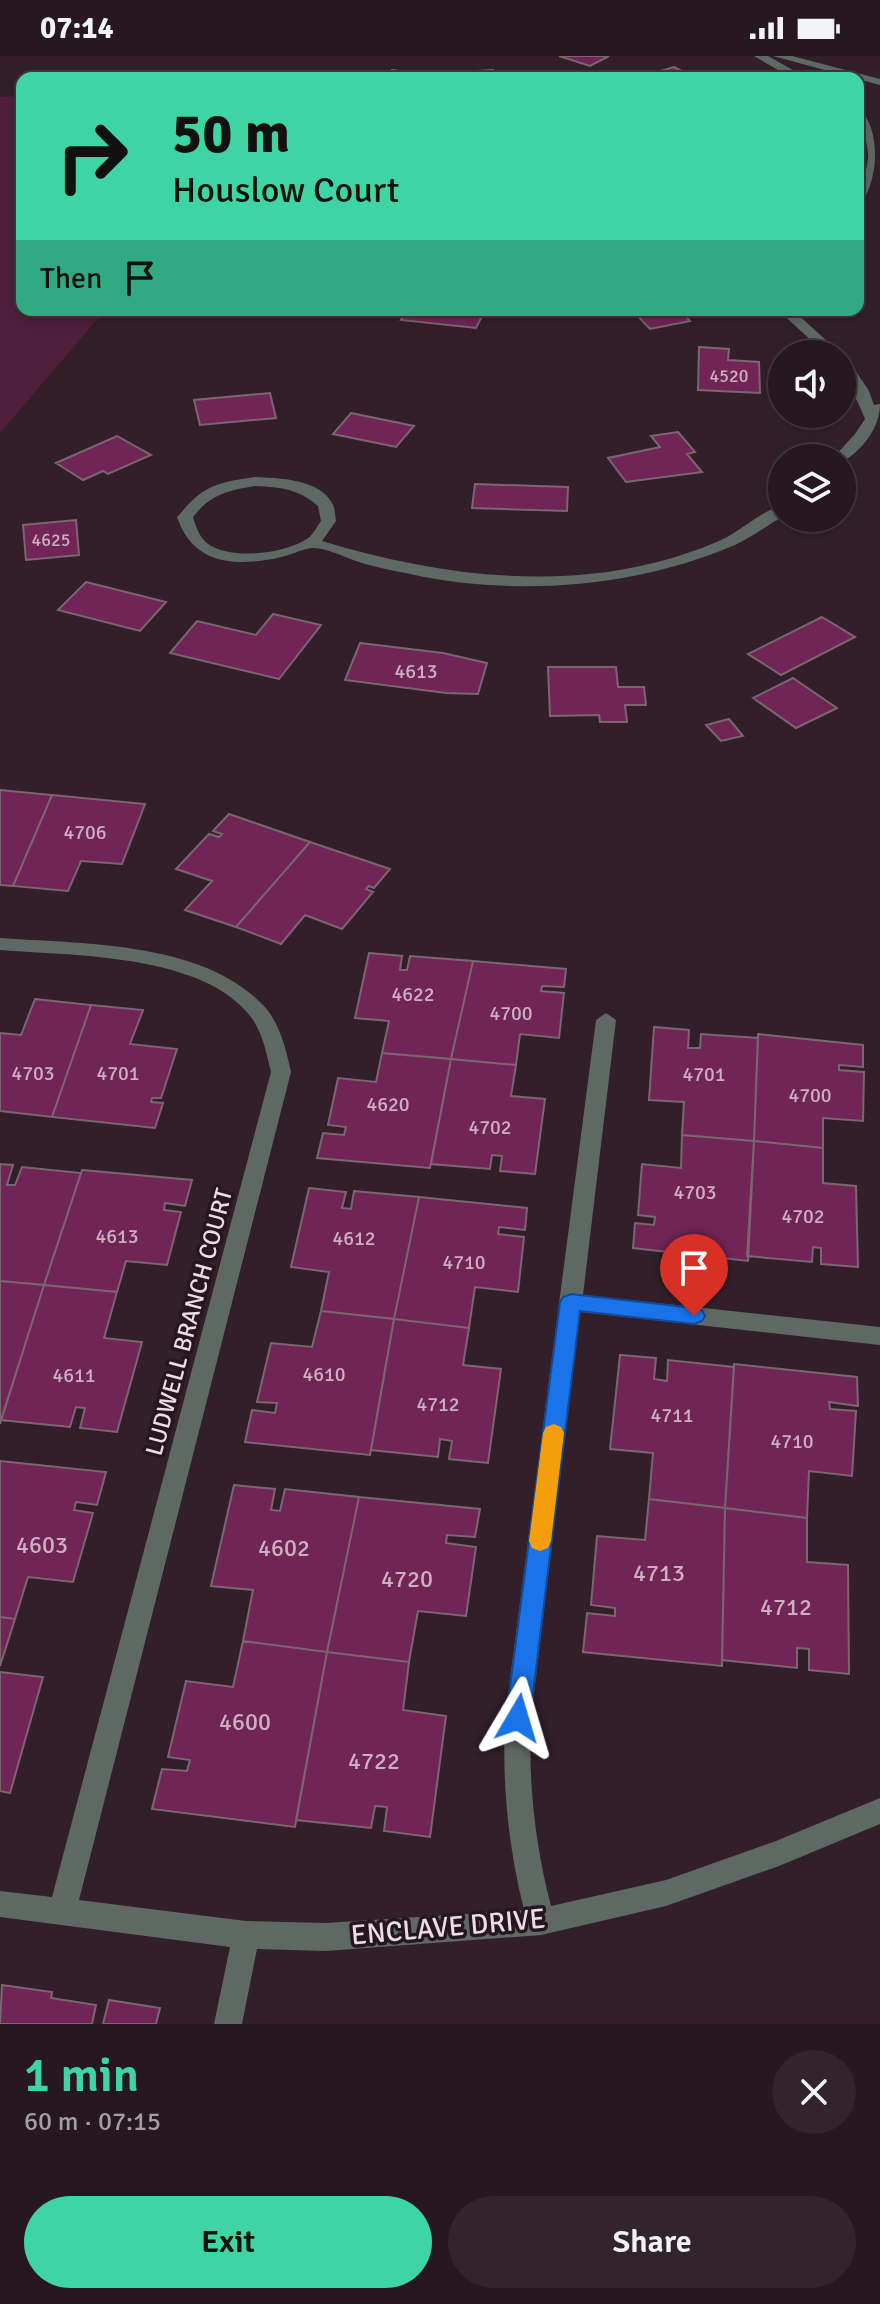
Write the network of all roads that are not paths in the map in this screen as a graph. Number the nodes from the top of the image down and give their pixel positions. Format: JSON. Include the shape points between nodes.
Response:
{"nodes":[{"id":1,"x":760,"y":56,"type":"edge"},
{"id":2,"x":779,"y":56,"type":"edge"},
{"id":3,"x":790,"y":72,"type":"edge"},
{"id":4,"x":841,"y":72,"type":"edge"},
{"id":5,"x":864,"y":114,"type":"edge"},
{"id":6,"x":864,"y":192,"type":"edge"},
{"id":7,"x":792,"y":316,"type":"edge"},
{"id":8,"x":818,"y":340,"type":"edge"},
{"id":9,"x":856,"y":382,"type":"edge"},
{"id":10,"x":876,"y":413,"type":"edge"},
{"id":11,"x":861,"y":437,"type":"junction"},
{"id":12,"x":880,"y":443,"type":"edge"},
{"id":13,"x":854,"y":444,"type":"edge"},
{"id":14,"x":768,"y":519,"type":"edge"},
{"id":15,"x":313,"y":543,"type":"junction"},
{"id":16,"x":0,"y":944,"type":"edge"},
{"id":17,"x":606,"y":1020,"type":"dead end"},
{"id":18,"x":571,"y":1302,"type":"junction"},
{"id":19,"x":880,"y":1336,"type":"edge"},
{"id":20,"x":880,"y":1811,"type":"edge"},
{"id":21,"x":0,"y":1904,"type":"edge"},
{"id":22,"x":62,"y":1911,"type":"junction"},
{"id":23,"x":541,"y":1922,"type":"junction"},
{"id":24,"x":246,"y":1935,"type":"junction"},
{"id":25,"x":228,"y":2024,"type":"edge"}],
"edges":[{"from":1,"to":3,"type":"street"},
{"from":2,"to":4,"type":"street"},
{"from":5,"to":6,"type":"street","via":[[880,154],[878,175]]},
{"from":7,"to":8,"type":"street"},
{"from":9,"to":10,"type":"street"},
{"from":10,"to":11,"type":"street"},
{"from":11,"to":12,"type":"street"},
{"from":11,"to":13,"type":"street"},
{"from":14,"to":15,"type":"street","via":[[724,546],[679,561],[543,581],[406,569]]},
{"from":15,"to":15,"type":"street","via":[[327,531],[328,506],[297,485],[259,480],[224,486],[199,498],[185,517],[191,537],[220,554],[262,558]]},
{"from":16,"to":22,"type":"street","name":"LUDWELL BRANCH COURT","via":[[154,958],[191,969],[228,986],[257,1010],[281,1072]]},
{"from":17,"to":18,"type":"street"},
{"from":18,"to":19,"type":"street"},
{"from":18,"to":23,"type":"street","via":[[515,1764],[525,1860]]},
{"from":20,"to":23,"type":"street","name":"ENCLAVE DRIVE","via":[[666,1893]]},
{"from":21,"to":22,"type":"street","name":"ENCLAVE DRIVE"},
{"from":22,"to":24,"type":"street","name":"ENCLAVE DRIVE"},
{"from":23,"to":24,"type":"street","name":"ENCLAVE DRIVE","via":[[326,1937]]},
{"from":24,"to":25,"type":"street"}]}
